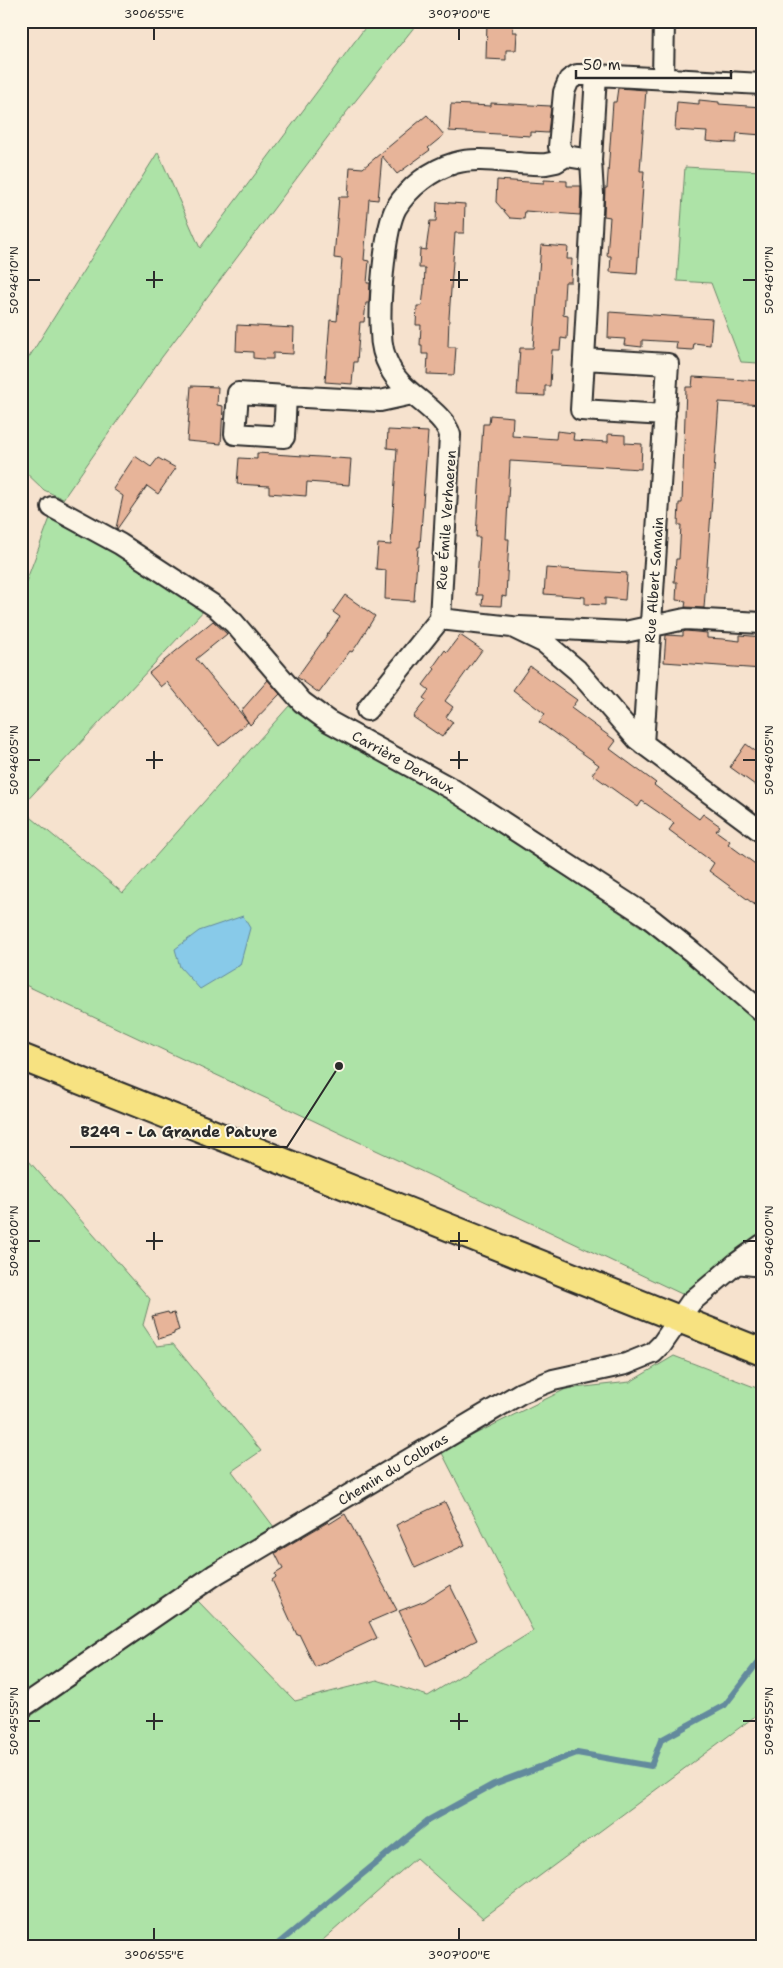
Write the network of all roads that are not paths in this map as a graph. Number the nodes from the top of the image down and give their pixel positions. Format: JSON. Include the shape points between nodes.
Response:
{"nodes":[{"id":1,"x":664,"y":21,"type":"edge"},
{"id":2,"x":596,"y":75,"type":"junction"},
{"id":3,"x":664,"y":78,"type":"junction"},
{"id":4,"x":762,"y":84,"type":"edge"},
{"id":5,"x":566,"y":156,"type":"junction"},
{"id":6,"x":592,"y":160,"type":"junction"},
{"id":7,"x":584,"y":359,"type":"junction"},
{"id":8,"x":412,"y":394,"type":"junction"},
{"id":9,"x":286,"y":396,"type":"dead end"},
{"id":10,"x":665,"y":415,"type":"junction"},
{"id":11,"x":52,"y":507,"type":"dead end"},
{"id":12,"x":440,"y":619,"type":"junction"},
{"id":13,"x":762,"y":623,"type":"edge"},
{"id":14,"x":651,"y":626,"type":"junction"},
{"id":15,"x":512,"y":627,"type":"junction"},
{"id":16,"x":367,"y":710,"type":"dead end"},
{"id":17,"x":644,"y":744,"type":"junction"},
{"id":18,"x":762,"y":832,"type":"edge"},
{"id":19,"x":762,"y":1012,"type":"edge"},
{"id":20,"x":21,"y":1057,"type":"edge"},
{"id":21,"x":762,"y":1245,"type":"edge"},
{"id":22,"x":737,"y":1263,"type":"junction"},
{"id":23,"x":762,"y":1266,"type":"edge"},
{"id":24,"x":680,"y":1318,"type":"junction"},
{"id":25,"x":762,"y":1351,"type":"edge"},
{"id":26,"x":21,"y":1708,"type":"edge"}],
"edges":[{"from":1,"to":3,"type":"street"},
{"from":2,"to":3,"type":"street"},
{"from":2,"to":5,"type":"street","via":[[576,74],[564,92],[559,147]]},
{"from":2,"to":6,"type":"street"},
{"from":3,"to":4,"type":"street"},
{"from":5,"to":6,"type":"street"},
{"from":5,"to":8,"type":"street","name":"Rue Émile Verhaeren","via":[[546,164],[456,162],[422,180],[396,209],[386,244],[381,339],[392,373]]},
{"from":6,"to":7,"type":"street"},
{"from":7,"to":10,"type":"street","name":"Rue Albert Samain","via":[[668,364]]},
{"from":7,"to":10,"type":"street","via":[[580,410]]},
{"from":8,"to":9,"type":"street","via":[[380,401]]},
{"from":8,"to":12,"type":"street","name":"Rue Émile Verhaeren","via":[[446,424],[450,435]]},
{"from":10,"to":14,"type":"street","name":"Rue Albert Samain"},
{"from":11,"to":19,"type":"street","name":"Carrière Dervaux","via":[[120,544],[216,607],[312,711],[452,789],[647,916]]},
{"from":12,"to":15,"type":"street"},
{"from":12,"to":16,"type":"street"},
{"from":13,"to":14,"type":"street","via":[[684,619]]},
{"from":14,"to":15,"type":"street","via":[[625,632]]},
{"from":14,"to":17,"type":"street","name":"Rue Albert Samain"},
{"from":15,"to":17,"type":"street","via":[[552,649],[577,670]]},
{"from":17,"to":18,"type":"street"},
{"from":20,"to":24,"type":"main road"},
{"from":21,"to":22,"type":"street","name":"Chemin du Colbras"},
{"from":22,"to":23,"type":"street"},
{"from":22,"to":24,"type":"street","name":"Chemin du Colbras","via":[[691,1302]]},
{"from":24,"to":25,"type":"main road"},
{"from":24,"to":26,"type":"street","name":"Chemin du Colbras","via":[[653,1352],[626,1364],[553,1380],[521,1393],[247,1554]]}]}
